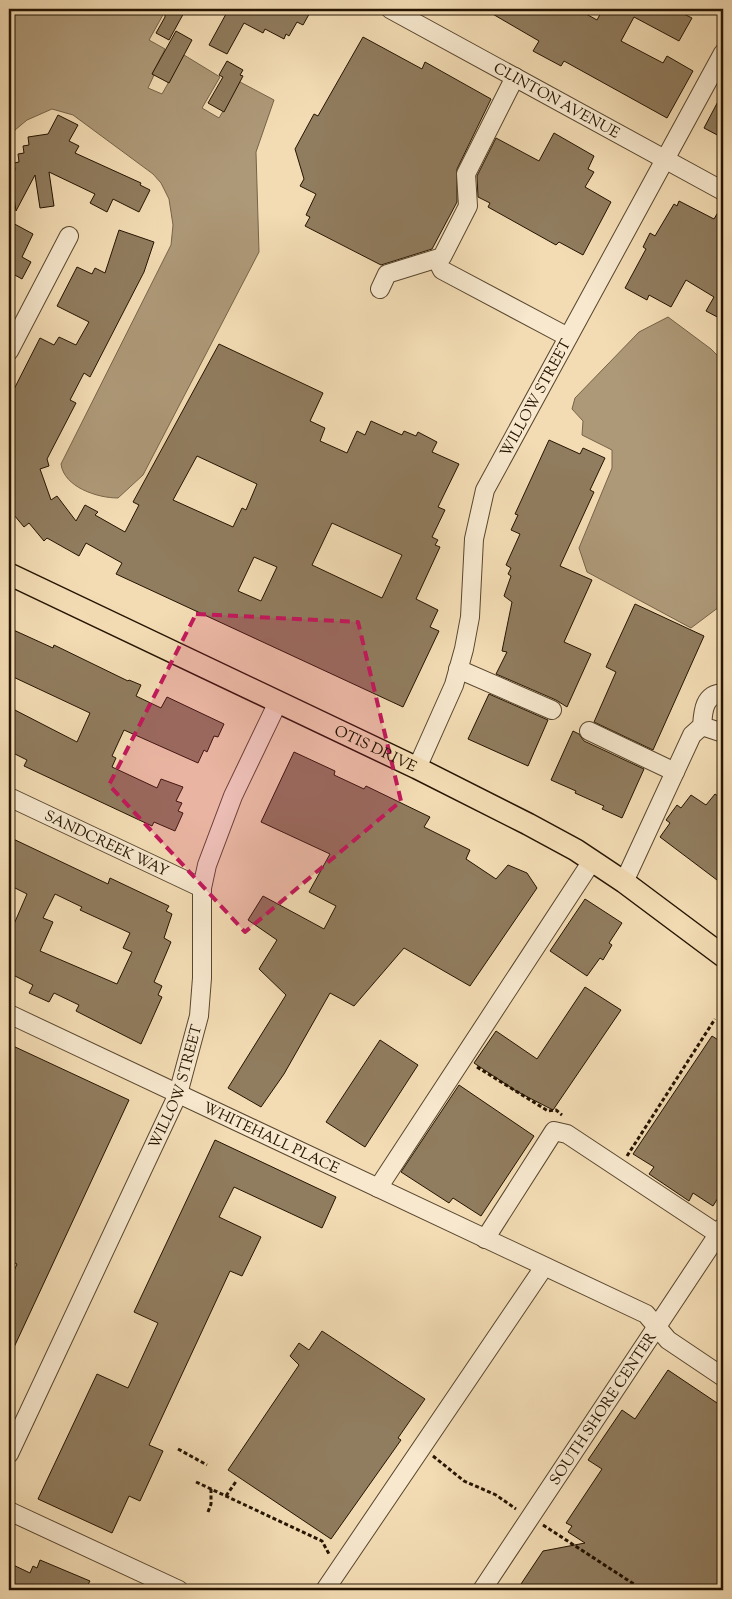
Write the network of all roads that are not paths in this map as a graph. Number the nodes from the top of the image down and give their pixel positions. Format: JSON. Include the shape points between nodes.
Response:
{"nodes":[{"id":1,"x":390,"y":9,"type":"edge"},
{"id":2,"x":723,"y":53,"type":"edge"},
{"id":3,"x":515,"y":77,"type":"junction"},
{"id":4,"x":665,"y":159,"type":"junction"},
{"id":5,"x":723,"y":191,"type":"edge"},
{"id":6,"x":69,"y":236,"type":"dead end"},
{"id":7,"x":437,"y":260,"type":"junction"},
{"id":8,"x":380,"y":289,"type":"dead end"},
{"id":9,"x":568,"y":337,"type":"junction"},
{"id":10,"x":9,"y":352,"type":"edge"},
{"id":11,"x":9,"y":574,"type":"edge"},
{"id":12,"x":458,"y":669,"type":"junction"},
{"id":13,"x":723,"y":693,"type":"edge"},
{"id":14,"x":278,"y":702,"type":"junction"},
{"id":15,"x":552,"y":710,"type":"dead end"},
{"id":16,"x":702,"y":726,"type":"junction"},
{"id":17,"x":588,"y":731,"type":"dead end"},
{"id":18,"x":723,"y":733,"type":"edge"},
{"id":19,"x":417,"y":768,"type":"junction"},
{"id":20,"x":675,"y":772,"type":"junction"},
{"id":21,"x":9,"y":797,"type":"edge"},
{"id":22,"x":592,"y":861,"type":"junction"},
{"id":23,"x":624,"y":882,"type":"junction"},
{"id":24,"x":202,"y":888,"type":"junction"},
{"id":25,"x":723,"y":956,"type":"edge"},
{"id":26,"x":9,"y":1014,"type":"edge"},
{"id":27,"x":178,"y":1094,"type":"junction"},
{"id":28,"x":374,"y":1186,"type":"junction"},
{"id":29,"x":721,"y":1231,"type":"edge"},
{"id":30,"x":485,"y":1239,"type":"junction"},
{"id":31,"x":544,"y":1267,"type":"junction"},
{"id":32,"x":656,"y":1327,"type":"junction"},
{"id":33,"x":723,"y":1377,"type":"edge"},
{"id":34,"x":9,"y":1454,"type":"edge"},
{"id":35,"x":9,"y":1511,"type":"edge"},
{"id":36,"x":179,"y":1590,"type":"edge"},
{"id":37,"x":325,"y":1590,"type":"edge"},
{"id":38,"x":482,"y":1590,"type":"edge"}],
"edges":[{"from":1,"to":3,"type":"street","name":"CLINTON AVENUE"},
{"from":2,"to":4,"type":"street","name":"WILLOW STREET"},
{"from":3,"to":4,"type":"street","name":"CLINTON AVENUE"},
{"from":3,"to":7,"type":"street","via":[[466,174],[468,206],[442,257]]},
{"from":4,"to":5,"type":"street","name":"CLINTON AVENUE"},
{"from":4,"to":9,"type":"street","name":"WILLOW STREET"},
{"from":6,"to":10,"type":"street"},
{"from":7,"to":8,"type":"street","via":[[387,274]]},
{"from":7,"to":9,"type":"street","via":[[442,270]]},
{"from":9,"to":12,"type":"street","name":"WILLOW STREET","via":[[486,490],[474,539],[470,618]]},
{"from":11,"to":14,"type":"main road","name":"OTIS DRIVE"},
{"from":12,"to":15,"type":"street"},
{"from":12,"to":19,"type":"street","name":"WILLOW STREET"},
{"from":13,"to":16,"type":"street","via":[[713,695],[704,705]]},
{"from":14,"to":19,"type":"main road","name":"OTIS DRIVE"},
{"from":14,"to":24,"type":"street","name":"WILLOW STREET","via":[[219,830]]},
{"from":16,"to":18,"type":"street"},
{"from":16,"to":20,"type":"street","via":[[692,735]]},
{"from":17,"to":20,"type":"street"},
{"from":19,"to":22,"type":"main road","name":"OTIS DRIVE","via":[[528,824]]},
{"from":20,"to":23,"type":"street"},
{"from":21,"to":24,"type":"street","name":"SANDCREEK WAY"},
{"from":22,"to":23,"type":"main road","name":"OTIS DRIVE"},
{"from":22,"to":28,"type":"street","via":[[459,1065]]},
{"from":23,"to":25,"type":"main road","name":"OTIS DRIVE"},
{"from":24,"to":27,"type":"street","name":"WILLOW STREET","via":[[199,1016]]},
{"from":26,"to":27,"type":"street","name":"WHITEHALL PLACE"},
{"from":27,"to":28,"type":"street","name":"WHITEHALL PLACE"},
{"from":27,"to":34,"type":"street","name":"WILLOW STREET"},
{"from":28,"to":30,"type":"street","name":"WHITEHALL PLACE"},
{"from":29,"to":30,"type":"street","via":[[619,1169],[567,1134],[558,1123]]},
{"from":29,"to":32,"type":"street","name":"SOUTH SHORE CENTER"},
{"from":30,"to":31,"type":"street","name":"WHITEHALL PLACE"},
{"from":31,"to":32,"type":"street","name":"WHITEHALL PLACE","via":[[646,1314]]},
{"from":31,"to":37,"type":"street"},
{"from":32,"to":33,"type":"street","name":"WHITEHALL PLACE","via":[[668,1340]]},
{"from":32,"to":38,"type":"street","name":"SOUTH SHORE CENTER"},
{"from":35,"to":36,"type":"street"}]}
